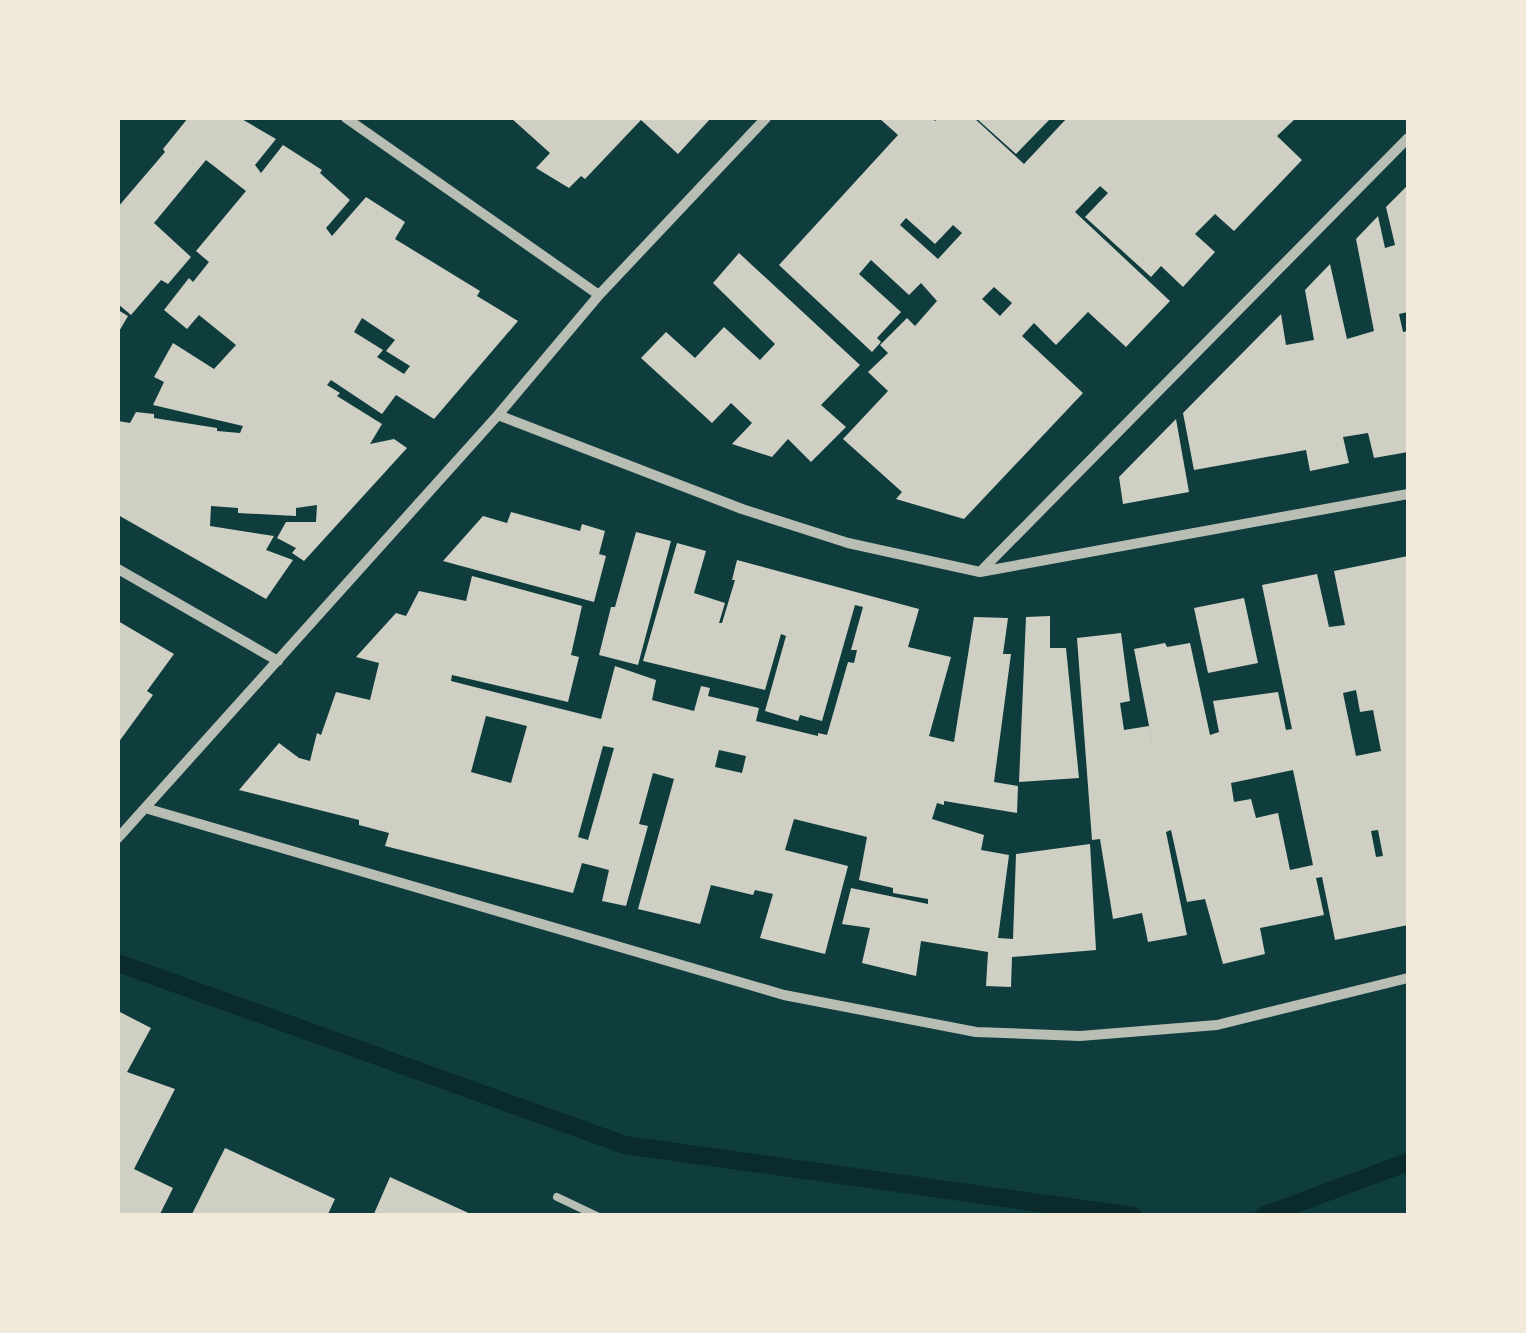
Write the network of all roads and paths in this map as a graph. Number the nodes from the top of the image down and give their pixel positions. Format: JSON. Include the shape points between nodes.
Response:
{"nodes":[{"id":1,"x":346,"y":118,"type":"edge"},
{"id":2,"x":766,"y":118,"type":"edge"},
{"id":3,"x":1408,"y":138,"type":"edge"},
{"id":4,"x":600,"y":295,"type":"junction"},
{"id":5,"x":498,"y":415,"type":"junction"},
{"id":6,"x":1408,"y":494,"type":"edge"},
{"id":7,"x":118,"y":570,"type":"edge"},
{"id":8,"x":980,"y":572,"type":"junction"},
{"id":9,"x":278,"y":661,"type":"junction"},
{"id":10,"x":145,"y":808,"type":"junction"},
{"id":11,"x":118,"y":838,"type":"edge"},
{"id":12,"x":1408,"y":978,"type":"edge"},
{"id":13,"x":557,"y":1197,"type":"dead end"},
{"id":14,"x":597,"y":1216,"type":"edge"}],
"edges":[{"from":1,"to":4,"type":"street"},
{"from":2,"to":4,"type":"street"},
{"from":3,"to":8,"type":"street"},
{"from":4,"to":5,"type":"street"},
{"from":5,"to":8,"type":"street","via":[[742,509],[848,543]]},
{"from":5,"to":9,"type":"street"},
{"from":6,"to":8,"type":"street"},
{"from":7,"to":9,"type":"street"},
{"from":9,"to":10,"type":"street"},
{"from":10,"to":11,"type":"street"},
{"from":10,"to":12,"type":"street","via":[[784,995],[976,1032],[1080,1036],[1217,1025]]},
{"from":13,"to":14,"type":"lane"}]}
